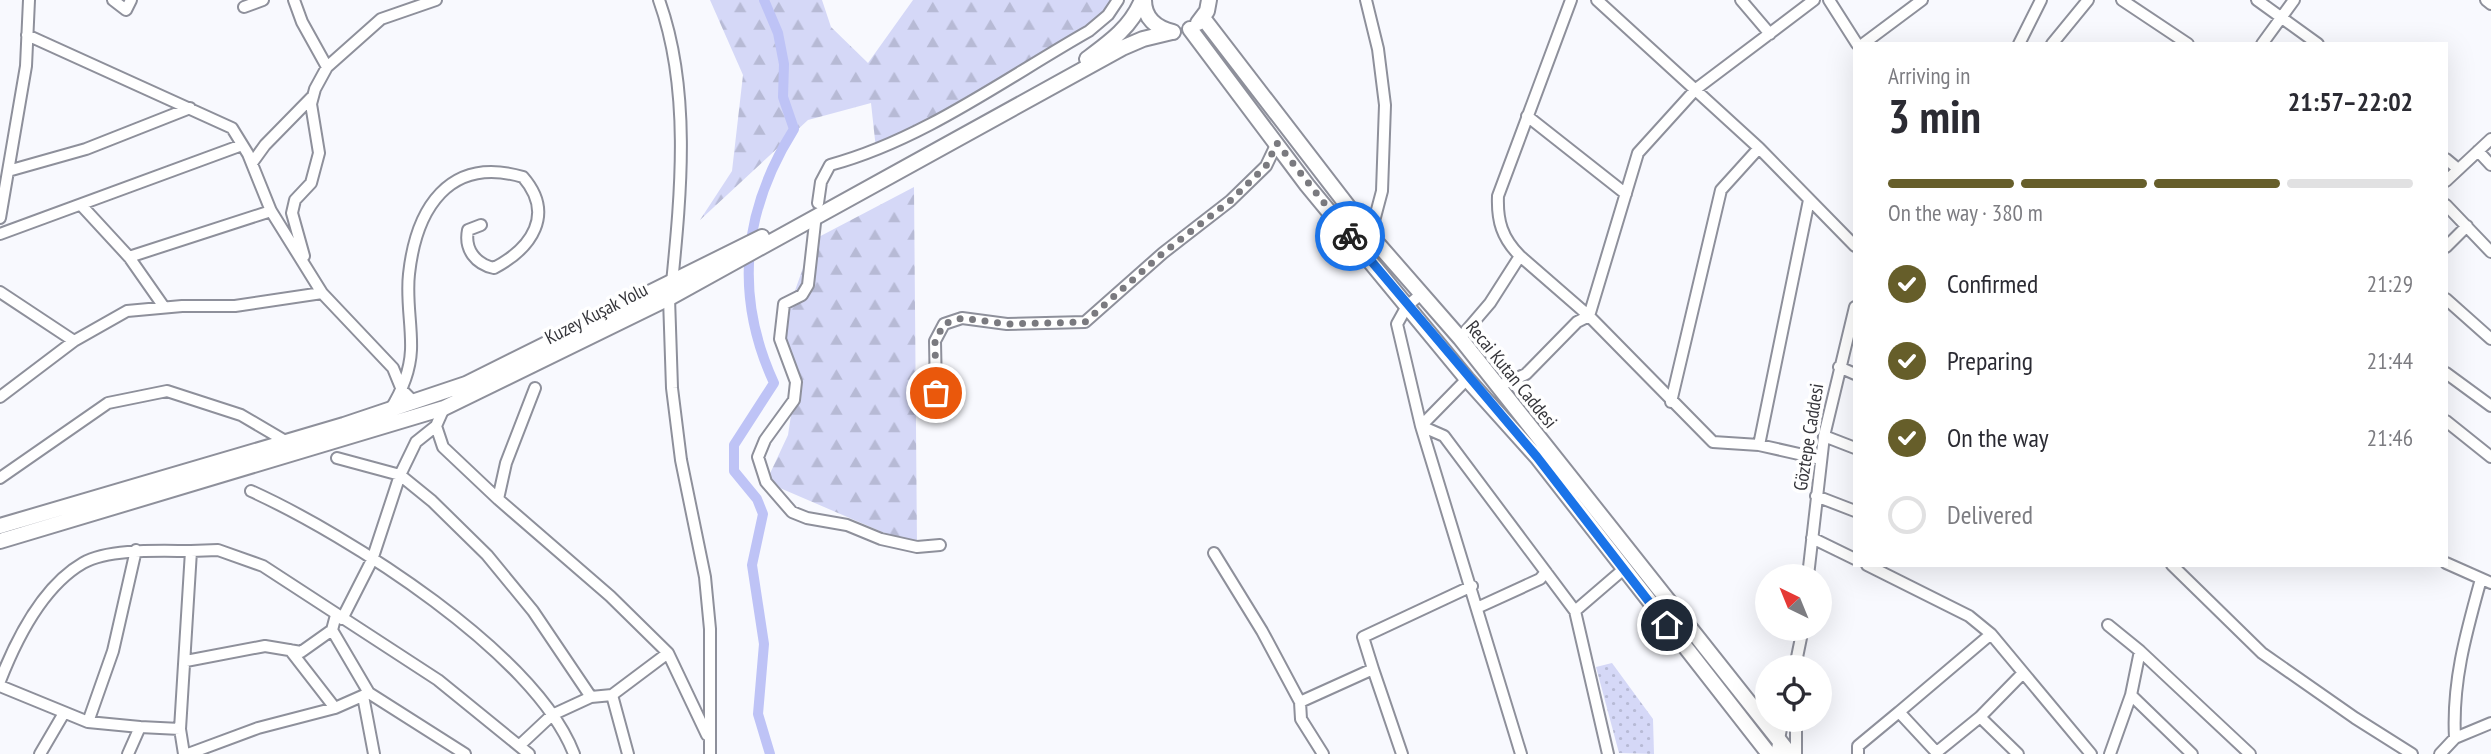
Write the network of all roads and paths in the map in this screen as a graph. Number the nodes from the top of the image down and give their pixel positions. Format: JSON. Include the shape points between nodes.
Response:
{"nodes":[{"id":1,"x":29,"y":0,"type":"edge"},
{"id":2,"x":113,"y":0,"type":"edge"},
{"id":3,"x":131,"y":0,"type":"edge"},
{"id":4,"x":263,"y":0,"type":"edge"},
{"id":5,"x":294,"y":0,"type":"edge"},
{"id":6,"x":436,"y":0,"type":"edge"},
{"id":7,"x":659,"y":0,"type":"edge"},
{"id":8,"x":1118,"y":0,"type":"edge"},
{"id":9,"x":1143,"y":0,"type":"edge"},
{"id":10,"x":1209,"y":0,"type":"edge"},
{"id":11,"x":1366,"y":0,"type":"edge"},
{"id":12,"x":1572,"y":0,"type":"edge"},
{"id":13,"x":1597,"y":0,"type":"edge"},
{"id":14,"x":1741,"y":0,"type":"edge"},
{"id":15,"x":1814,"y":0,"type":"edge"},
{"id":16,"x":1829,"y":0,"type":"edge"},
{"id":17,"x":1922,"y":0,"type":"edge"},
{"id":18,"x":2041,"y":0,"type":"edge"},
{"id":19,"x":2088,"y":0,"type":"edge"},
{"id":20,"x":2122,"y":0,"type":"edge"},
{"id":21,"x":2257,"y":0,"type":"edge"},
{"id":22,"x":2294,"y":0,"type":"edge"},
{"id":23,"x":2486,"y":0,"type":"edge"},
{"id":24,"x":2491,"y":4,"type":"edge"},
{"id":25,"x":244,"y":8,"type":"dead end"},
{"id":26,"x":2281,"y":16,"type":"junction"},
{"id":27,"x":1203,"y":18,"type":"junction"},
{"id":28,"x":1190,"y":29,"type":"junction"},
{"id":29,"x":1172,"y":32,"type":"junction"},
{"id":30,"x":1770,"y":33,"type":"junction"},
{"id":31,"x":27,"y":35,"type":"junction"},
{"id":32,"x":1856,"y":42,"type":"edge"},
{"id":33,"x":1866,"y":42,"type":"edge"},
{"id":34,"x":2021,"y":42,"type":"edge"},
{"id":35,"x":2054,"y":42,"type":"edge"},
{"id":36,"x":2185,"y":42,"type":"edge"},
{"id":37,"x":2263,"y":42,"type":"edge"},
{"id":38,"x":2315,"y":42,"type":"edge"},
{"id":39,"x":327,"y":67,"type":"junction"},
{"id":40,"x":1696,"y":89,"type":"junction"},
{"id":41,"x":314,"y":95,"type":"junction"},
{"id":42,"x":190,"y":107,"type":"junction"},
{"id":43,"x":1527,"y":116,"type":"junction"},
{"id":44,"x":2491,"y":139,"type":"edge"},
{"id":45,"x":1277,"y":143,"type":"junction"},
{"id":46,"x":243,"y":145,"type":"junction"},
{"id":47,"x":1759,"y":148,"type":"junction"},
{"id":48,"x":2478,"y":151,"type":"junction"},
{"id":49,"x":2448,"y":161,"type":"edge"},
{"id":50,"x":252,"y":163,"type":"junction"},
{"id":51,"x":2491,"y":165,"type":"edge"},
{"id":52,"x":2459,"y":169,"type":"junction"},
{"id":53,"x":8,"y":171,"type":"junction"},
{"id":54,"x":2448,"y":179,"type":"edge"},
{"id":55,"x":1626,"y":194,"type":"junction"},
{"id":56,"x":1809,"y":200,"type":"junction"},
{"id":57,"x":818,"y":203,"type":"dead end"},
{"id":58,"x":82,"y":206,"type":"junction"},
{"id":59,"x":2448,"y":207,"type":"edge"},
{"id":60,"x":271,"y":211,"type":"junction"},
{"id":61,"x":0,"y":218,"type":"edge"},
{"id":62,"x":815,"y":223,"type":"dead end"},
{"id":63,"x":481,"y":225,"type":"dead end"},
{"id":64,"x":2467,"y":226,"type":"junction"},
{"id":65,"x":0,"y":234,"type":"edge"},
{"id":66,"x":1370,"y":235,"type":"junction"},
{"id":67,"x":768,"y":239,"type":"junction"},
{"id":68,"x":1853,"y":244,"type":"edge"},
{"id":69,"x":2448,"y":245,"type":"edge"},
{"id":70,"x":2491,"y":252,"type":"edge"},
{"id":71,"x":1365,"y":255,"type":"junction"},
{"id":72,"x":1520,"y":256,"type":"junction"},
{"id":73,"x":129,"y":257,"type":"junction"},
{"id":74,"x":307,"y":269,"type":"junction"},
{"id":75,"x":671,"y":291,"type":"junction"},
{"id":76,"x":0,"y":292,"type":"edge"},
{"id":77,"x":322,"y":293,"type":"junction"},
{"id":78,"x":1420,"y":295,"type":"junction"},
{"id":79,"x":2448,"y":301,"type":"edge"},
{"id":80,"x":1407,"y":306,"type":"junction"},
{"id":81,"x":164,"y":307,"type":"junction"},
{"id":82,"x":1853,"y":314,"type":"edge"},
{"id":83,"x":1589,"y":316,"type":"junction"},
{"id":84,"x":1460,"y":338,"type":"junction"},
{"id":85,"x":2491,"y":339,"type":"edge"},
{"id":86,"x":74,"y":341,"type":"junction"},
{"id":87,"x":1839,"y":367,"type":"junction"},
{"id":88,"x":1853,"y":373,"type":"edge"},
{"id":89,"x":2448,"y":374,"type":"edge"},
{"id":90,"x":1467,"y":379,"type":"junction"},
{"id":91,"x":1497,"y":387,"type":"junction"},
{"id":92,"x":535,"y":388,"type":"dead end"},
{"id":93,"x":402,"y":390,"type":"junction"},
{"id":94,"x":936,"y":393,"type":"dead end"},
{"id":95,"x":0,"y":397,"type":"edge"},
{"id":96,"x":414,"y":402,"type":"junction"},
{"id":97,"x":1671,"y":402,"type":"junction"},
{"id":98,"x":2491,"y":406,"type":"edge"},
{"id":99,"x":444,"y":408,"type":"junction"},
{"id":100,"x":390,"y":410,"type":"junction"},
{"id":101,"x":2448,"y":423,"type":"edge"},
{"id":102,"x":260,"y":425,"type":"junction"},
{"id":103,"x":436,"y":426,"type":"junction"},
{"id":104,"x":1421,"y":426,"type":"junction"},
{"id":105,"x":1824,"y":436,"type":"junction"},
{"id":106,"x":287,"y":442,"type":"junction"},
{"id":107,"x":1759,"y":445,"type":"junction"},
{"id":108,"x":1853,"y":447,"type":"edge"},
{"id":109,"x":264,"y":448,"type":"junction"},
{"id":110,"x":2491,"y":457,"type":"edge"},
{"id":111,"x":337,"y":458,"type":"dead end"},
{"id":112,"x":1821,"y":459,"type":"junction"},
{"id":113,"x":400,"y":475,"type":"junction"},
{"id":114,"x":0,"y":478,"type":"edge"},
{"id":115,"x":251,"y":491,"type":"dead end"},
{"id":116,"x":1816,"y":496,"type":"junction"},
{"id":117,"x":498,"y":499,"type":"junction"},
{"id":118,"x":1853,"y":510,"type":"edge"},
{"id":119,"x":0,"y":526,"type":"edge"},
{"id":120,"x":1812,"y":538,"type":"junction"},
{"id":121,"x":0,"y":541,"type":"edge"},
{"id":122,"x":940,"y":545,"type":"dead end"},
{"id":123,"x":136,"y":550,"type":"junction"},
{"id":124,"x":191,"y":551,"type":"junction"},
{"id":125,"x":1214,"y":553,"type":"dead end"},
{"id":126,"x":1853,"y":558,"type":"edge"},
{"id":127,"x":372,"y":560,"type":"junction"},
{"id":128,"x":1809,"y":564,"type":"edge"},
{"id":129,"x":2448,"y":564,"type":"edge"},
{"id":130,"x":1871,"y":567,"type":"edge"},
{"id":131,"x":2174,"y":567,"type":"edge"},
{"id":132,"x":1625,"y":568,"type":"junction"},
{"id":133,"x":1546,"y":572,"type":"junction"},
{"id":134,"x":2486,"y":581,"type":"edge"},
{"id":135,"x":1472,"y":586,"type":"junction"},
{"id":136,"x":1479,"y":607,"type":"junction"},
{"id":137,"x":1575,"y":611,"type":"junction"},
{"id":138,"x":339,"y":617,"type":"junction"},
{"id":139,"x":2108,"y":625,"type":"dead end"},
{"id":140,"x":332,"y":630,"type":"junction"},
{"id":141,"x":1992,"y":634,"type":"junction"},
{"id":142,"x":290,"y":650,"type":"junction"},
{"id":143,"x":2140,"y":651,"type":"junction"},
{"id":144,"x":668,"y":653,"type":"junction"},
{"id":145,"x":186,"y":661,"type":"junction"},
{"id":146,"x":1373,"y":669,"type":"junction"},
{"id":147,"x":2023,"y":673,"type":"junction"},
{"id":148,"x":0,"y":683,"type":"edge"},
{"id":149,"x":366,"y":695,"type":"junction"},
{"id":150,"x":612,"y":695,"type":"junction"},
{"id":151,"x":2130,"y":695,"type":"junction"},
{"id":152,"x":591,"y":697,"type":"junction"},
{"id":153,"x":1300,"y":702,"type":"junction"},
{"id":154,"x":335,"y":708,"type":"junction"},
{"id":155,"x":1899,"y":712,"type":"junction"},
{"id":156,"x":64,"y":713,"type":"junction"},
{"id":157,"x":552,"y":715,"type":"junction"},
{"id":158,"x":1980,"y":717,"type":"junction"},
{"id":159,"x":88,"y":722,"type":"junction"},
{"id":160,"x":2491,"y":723,"type":"edge"},
{"id":161,"x":140,"y":727,"type":"junction"},
{"id":162,"x":180,"y":729,"type":"junction"},
{"id":163,"x":2480,"y":730,"type":"junction"},
{"id":164,"x":1780,"y":732,"type":"edge"},
{"id":165,"x":1796,"y":732,"type":"edge"},
{"id":166,"x":708,"y":737,"type":"junction"},
{"id":167,"x":2455,"y":738,"type":"junction"},
{"id":168,"x":2491,"y":738,"type":"edge"},
{"id":169,"x":1779,"y":739,"type":"junction"},
{"id":170,"x":524,"y":750,"type":"edge"},
{"id":171,"x":1937,"y":753,"type":"edge"},
{"id":172,"x":40,"y":754,"type":"edge"},
{"id":173,"x":128,"y":754,"type":"edge"},
{"id":174,"x":186,"y":754,"type":"edge"},
{"id":175,"x":374,"y":754,"type":"edge"},
{"id":176,"x":465,"y":754,"type":"edge"},
{"id":177,"x":574,"y":754,"type":"edge"},
{"id":178,"x":628,"y":754,"type":"edge"},
{"id":179,"x":710,"y":754,"type":"edge"},
{"id":180,"x":1323,"y":754,"type":"edge"},
{"id":181,"x":1402,"y":754,"type":"edge"},
{"id":182,"x":1521,"y":754,"type":"edge"},
{"id":183,"x":1608,"y":754,"type":"edge"},
{"id":184,"x":1769,"y":754,"type":"edge"},
{"id":185,"x":1776,"y":754,"type":"edge"},
{"id":186,"x":1790,"y":754,"type":"edge"},
{"id":187,"x":1796,"y":754,"type":"edge"},
{"id":188,"x":1858,"y":754,"type":"edge"},
{"id":189,"x":2018,"y":754,"type":"edge"},
{"id":190,"x":2091,"y":754,"type":"edge"},
{"id":191,"x":2110,"y":754,"type":"edge"},
{"id":192,"x":2192,"y":754,"type":"edge"},
{"id":193,"x":2250,"y":754,"type":"edge"},
{"id":194,"x":2412,"y":754,"type":"edge"},
{"id":195,"x":2440,"y":754,"type":"edge"}],
"edges":[{"from":1,"to":31,"type":"street"},
{"from":2,"to":3,"type":"street","via":[[126,10]]},
{"from":4,"to":25,"type":"street"},
{"from":5,"to":39,"type":"street"},
{"from":6,"to":39,"type":"street","via":[[381,19]]},
{"from":7,"to":75,"type":"street","via":[[676,77],[681,170]]},
{"from":8,"to":57,"type":"street","via":[[1089,31],[953,111],[889,143],[830,165]]},
{"from":9,"to":29,"type":"main road","via":[[1154,24]]},
{"from":9,"to":67,"type":"main road","name":"Kuzey Kuşak Yolu","via":[[1116,37],[1083,62]]},
{"from":10,"to":27,"type":"main road"},
{"from":11,"to":66,"type":"street","via":[[1385,105],[1382,191]]},
{"from":12,"to":43,"type":"street"},
{"from":13,"to":40,"type":"street"},
{"from":14,"to":30,"type":"street"},
{"from":15,"to":30,"type":"street"},
{"from":16,"to":32,"type":"street"},
{"from":17,"to":33,"type":"street"},
{"from":18,"to":34,"type":"street"},
{"from":19,"to":35,"type":"street"},
{"from":20,"to":36,"type":"street"},
{"from":21,"to":26,"type":"street"},
{"from":22,"to":26,"type":"street"},
{"from":23,"to":24,"type":"street"},
{"from":26,"to":37,"type":"street"},
{"from":26,"to":38,"type":"street"},
{"from":27,"to":28,"type":"main road"},
{"from":27,"to":66,"type":"main road","name":"Recai Kutan Caddesi"},
{"from":28,"to":29,"type":"main road","name":"Kuzey Kuşak Yolu"},
{"from":28,"to":45,"type":"main road","name":"Recai Kutan Caddesi"},
{"from":29,"to":67,"type":"main road","name":"Kuzey Kuşak Yolu","via":[[1122,48]]},
{"from":30,"to":40,"type":"street"},
{"from":31,"to":42,"type":"street"},
{"from":31,"to":53,"type":"street"},
{"from":39,"to":41,"type":"street"},
{"from":40,"to":47,"type":"street"},
{"from":40,"to":55,"type":"street","via":[[1638,153]]},
{"from":41,"to":50,"type":"street"},
{"from":41,"to":74,"type":"street","via":[[318,153],[311,183],[295,200],[292,213]]},
{"from":42,"to":46,"type":"street","via":[[232,128]]},
{"from":42,"to":53,"type":"street","via":[[86,149]]},
{"from":43,"to":55,"type":"street"},
{"from":43,"to":72,"type":"street","via":[[1498,196],[1497,214],[1507,242]]},
{"from":44,"to":48,"type":"street"},
{"from":45,"to":71,"type":"main road","name":"Recai Kutan Caddesi"},
{"from":45,"to":94,"type":"street","via":[[1266,166],[1230,201],[1085,322],[1007,324],[962,318],[944,324],[935,341]]},
{"from":46,"to":50,"type":"street"},
{"from":46,"to":58,"type":"street"},
{"from":47,"to":56,"type":"street"},
{"from":47,"to":97,"type":"street","via":[[1721,190]]},
{"from":48,"to":51,"type":"street"},
{"from":48,"to":52,"type":"street"},
{"from":49,"to":52,"type":"street"},
{"from":50,"to":60,"type":"street"},
{"from":52,"to":54,"type":"street"},
{"from":53,"to":61,"type":"street"},
{"from":55,"to":83,"type":"street"},
{"from":56,"to":68,"type":"street"},
{"from":56,"to":107,"type":"street"},
{"from":58,"to":65,"type":"street"},
{"from":58,"to":73,"type":"street"},
{"from":59,"to":64,"type":"street"},
{"from":60,"to":73,"type":"street"},
{"from":60,"to":74,"type":"street"},
{"from":62,"to":122,"type":"street","via":[[808,285],[802,295],[784,304],[780,317],[779,339],[796,382],[794,400],[765,440],[758,457],[760,470],[792,512],[917,547]]},
{"from":63,"to":93,"type":"street","via":[[468,230],[467,237],[473,257],[482,265],[494,268],[530,241],[538,208],[523,177],[493,173],[456,180],[436,196],[425,214],[412,243],[408,290],[411,350]]},
{"from":64,"to":69,"type":"street"},
{"from":64,"to":70,"type":"street"},
{"from":66,"to":71,"type":"street"},
{"from":66,"to":78,"type":"main road","name":"Recai Kutan Caddesi"},
{"from":67,"to":75,"type":"main road","name":"Kuzey Kuşak Yolu"},
{"from":71,"to":80,"type":"main road","name":"Recai Kutan Caddesi"},
{"from":72,"to":83,"type":"street"},
{"from":72,"to":84,"type":"street","via":[[1490,303]]},
{"from":73,"to":81,"type":"street"},
{"from":74,"to":77,"type":"street"},
{"from":75,"to":96,"type":"main road","name":"Kuzey Kuşak Yolu","via":[[466,384]]},
{"from":75,"to":99,"type":"main road","name":"Kuzey Kuşak Yolu"},
{"from":75,"to":166,"type":"street","via":[[672,388],[707,590]]},
{"from":76,"to":86,"type":"street"},
{"from":77,"to":81,"type":"street","via":[[234,306]]},
{"from":77,"to":93,"type":"street","via":[[393,368]]},
{"from":78,"to":80,"type":"street"},
{"from":78,"to":84,"type":"main road","name":"Recai Kutan Caddesi"},
{"from":79,"to":85,"type":"street"},
{"from":80,"to":90,"type":"main road","name":"Recai Kutan Caddesi"},
{"from":80,"to":104,"type":"street","via":[[1397,324]]},
{"from":81,"to":86,"type":"street","via":[[127,311]]},
{"from":82,"to":87,"type":"street","name":"Göztepe Caddesi"},
{"from":83,"to":91,"type":"street","via":[[1577,322],[1526,374]]},
{"from":83,"to":97,"type":"street"},
{"from":84,"to":91,"type":"main road","name":"Recai Kutan Caddesi"},
{"from":86,"to":95,"type":"street"},
{"from":87,"to":88,"type":"street"},
{"from":87,"to":105,"type":"street","name":"Göztepe Caddesi"},
{"from":89,"to":98,"type":"street"},
{"from":90,"to":104,"type":"street"},
{"from":90,"to":132,"type":"main road","name":"Recai Kutan Caddesi","via":[[1537,457]]},
{"from":91,"to":169,"type":"main road","name":"Recai Kutan Caddesi"},
{"from":92,"to":117,"type":"street","via":[[506,463]]},
{"from":93,"to":96,"type":"street"},
{"from":93,"to":100,"type":"street"},
{"from":96,"to":100,"type":"main road","name":"Kuzey Kuşak Yolu"},
{"from":97,"to":107,"type":"street","via":[[1713,442]]},
{"from":99,"to":103,"type":"street"},
{"from":99,"to":121,"type":"main road","name":"Kuzey Kuşak Yolu"},
{"from":100,"to":106,"type":"main road","name":"Kuzey Kuşak Yolu"},
{"from":101,"to":110,"type":"street"},
{"from":102,"to":106,"type":"street"},
{"from":102,"to":109,"type":"street"},
{"from":102,"to":114,"type":"street","via":[[167,391],[108,403]]},
{"from":103,"to":113,"type":"street","via":[[415,442]]},
{"from":103,"to":117,"type":"street","via":[[443,447]]},
{"from":104,"to":133,"type":"street","via":[[1444,436]]},
{"from":104,"to":135,"type":"street"},
{"from":105,"to":108,"type":"street"},
{"from":105,"to":112,"type":"street","name":"Göztepe Caddesi"},
{"from":106,"to":109,"type":"main road","name":"Kuzey Kuşak Yolu"},
{"from":107,"to":112,"type":"street"},
{"from":109,"to":119,"type":"main road","name":"Kuzey Kuşak Yolu"},
{"from":111,"to":113,"type":"street"},
{"from":112,"to":116,"type":"street","name":"Göztepe Caddesi"},
{"from":113,"to":127,"type":"street"},
{"from":113,"to":152,"type":"street","via":[[486,555],[533,611]]},
{"from":115,"to":127,"type":"street","via":[[292,510]]},
{"from":116,"to":118,"type":"street"},
{"from":116,"to":120,"type":"street","name":"Göztepe Caddesi"},
{"from":117,"to":144,"type":"street"},
{"from":120,"to":126,"type":"street"},
{"from":120,"to":128,"type":"street","name":"Göztepe Caddesi"},
{"from":123,"to":124,"type":"street"},
{"from":123,"to":148,"type":"street","via":[[84,562],[52,590],[10,656]]},
{"from":123,"to":159,"type":"street","via":[[113,650]]},
{"from":124,"to":138,"type":"street","via":[[218,550],[263,566]]},
{"from":124,"to":145,"type":"street"},
{"from":125,"to":153,"type":"street"},
{"from":127,"to":138,"type":"street"},
{"from":127,"to":157,"type":"street","via":[[447,611],[505,660]]},
{"from":129,"to":134,"type":"street"},
{"from":130,"to":141,"type":"street","via":[[1969,616]]},
{"from":131,"to":194,"type":"street","via":[[2262,653]]},
{"from":132,"to":137,"type":"street"},
{"from":132,"to":184,"type":"main road","name":"Recai Kutan Caddesi"},
{"from":133,"to":136,"type":"street"},
{"from":133,"to":137,"type":"street"},
{"from":134,"to":167,"type":"street","via":[[2460,656],[2453,702]]},
{"from":135,"to":136,"type":"street"},
{"from":135,"to":146,"type":"street","via":[[1363,637]]},
{"from":136,"to":182,"type":"street"},
{"from":137,"to":183,"type":"street"},
{"from":138,"to":140,"type":"street"},
{"from":138,"to":170,"type":"street","via":[[438,680]]},
{"from":139,"to":143,"type":"street"},
{"from":140,"to":142,"type":"street","via":[[301,652]]},
{"from":140,"to":149,"type":"street"},
{"from":141,"to":147,"type":"street"},
{"from":141,"to":155,"type":"street"},
{"from":142,"to":145,"type":"street","via":[[265,646]]},
{"from":142,"to":154,"type":"street"},
{"from":143,"to":151,"type":"street"},
{"from":143,"to":193,"type":"street"},
{"from":144,"to":150,"type":"street"},
{"from":144,"to":166,"type":"street"},
{"from":145,"to":162,"type":"street"},
{"from":146,"to":153,"type":"street"},
{"from":146,"to":181,"type":"street"},
{"from":147,"to":158,"type":"street"},
{"from":147,"to":190,"type":"street"},
{"from":148,"to":156,"type":"street"},
{"from":149,"to":154,"type":"street"},
{"from":149,"to":175,"type":"street"},
{"from":149,"to":176,"type":"street"},
{"from":150,"to":152,"type":"street"},
{"from":150,"to":178,"type":"street"},
{"from":151,"to":191,"type":"street"},
{"from":151,"to":192,"type":"street"},
{"from":152,"to":157,"type":"street"},
{"from":153,"to":180,"type":"street","via":[[1301,719]]},
{"from":154,"to":174,"type":"street","via":[[258,728]]},
{"from":155,"to":171,"type":"street"},
{"from":155,"to":188,"type":"street","via":[[1858,746]]},
{"from":156,"to":159,"type":"street"},
{"from":156,"to":172,"type":"street"},
{"from":157,"to":170,"type":"street"},
{"from":157,"to":177,"type":"street"},
{"from":158,"to":171,"type":"street"},
{"from":158,"to":189,"type":"street"},
{"from":159,"to":161,"type":"street"},
{"from":160,"to":163,"type":"street"},
{"from":161,"to":162,"type":"street"},
{"from":161,"to":173,"type":"street"},
{"from":162,"to":174,"type":"street"},
{"from":163,"to":167,"type":"street"},
{"from":163,"to":168,"type":"street"},
{"from":164,"to":169,"type":"street"},
{"from":165,"to":187,"type":"street"},
{"from":166,"to":179,"type":"street"},
{"from":167,"to":195,"type":"street"},
{"from":169,"to":185,"type":"street"},
{"from":169,"to":186,"type":"main road","name":"Recai Kutan Caddesi"}]}
